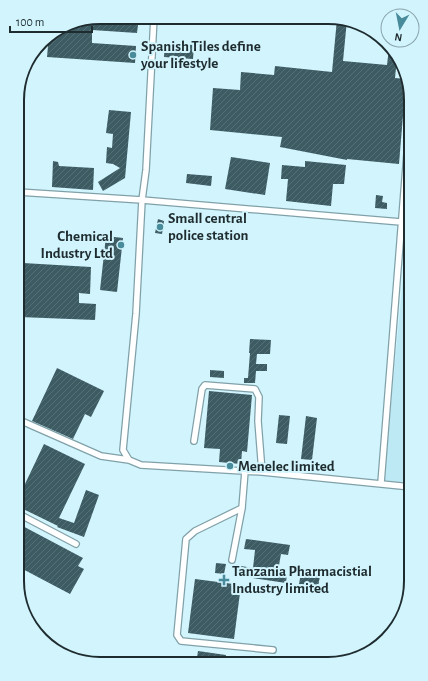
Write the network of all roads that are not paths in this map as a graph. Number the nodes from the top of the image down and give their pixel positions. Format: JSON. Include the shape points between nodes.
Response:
{"nodes":[{"id":1,"x":154,"y":24,"type":"edge"},
{"id":2,"x":24,"y":192,"type":"edge"},
{"id":3,"x":404,"y":196,"type":"edge"},
{"id":4,"x":142,"y":200,"type":"junction"},
{"id":5,"x":402,"y":222,"type":"junction"},
{"id":6,"x":24,"y":422,"type":"edge"},
{"id":7,"x":194,"y":441,"type":"dead end"},
{"id":8,"x":129,"y":460,"type":"junction"},
{"id":9,"x":246,"y":471,"type":"junction"},
{"id":10,"x":262,"y":472,"type":"junction"},
{"id":11,"x":381,"y":484,"type":"junction"},
{"id":12,"x":404,"y":486,"type":"edge"},
{"id":13,"x":242,"y":508,"type":"junction"},
{"id":14,"x":24,"y":517,"type":"edge"},
{"id":15,"x":76,"y":544,"type":"dead end"},
{"id":16,"x":232,"y":560,"type":"dead end"},
{"id":17,"x":273,"y":650,"type":"dead end"}],
"edges":[{"from":1,"to":4,"type":"street","via":[[146,170]]},
{"from":2,"to":4,"type":"street"},
{"from":3,"to":5,"type":"street"},
{"from":4,"to":5,"type":"street"},
{"from":4,"to":8,"type":"street","via":[[136,314],[123,450]]},
{"from":5,"to":11,"type":"street"},
{"from":6,"to":8,"type":"street","via":[[101,456]]},
{"from":7,"to":10,"type":"street","via":[[202,389],[206,385],[255,389],[259,397]]},
{"from":8,"to":9,"type":"street","via":[[141,465]]},
{"from":9,"to":10,"type":"street"},
{"from":9,"to":13,"type":"street"},
{"from":10,"to":11,"type":"street"},
{"from":11,"to":12,"type":"street"},
{"from":13,"to":16,"type":"street"},
{"from":13,"to":17,"type":"street","via":[[195,531],[186,539],[177,635],[181,641]]},
{"from":14,"to":15,"type":"street"}]}
